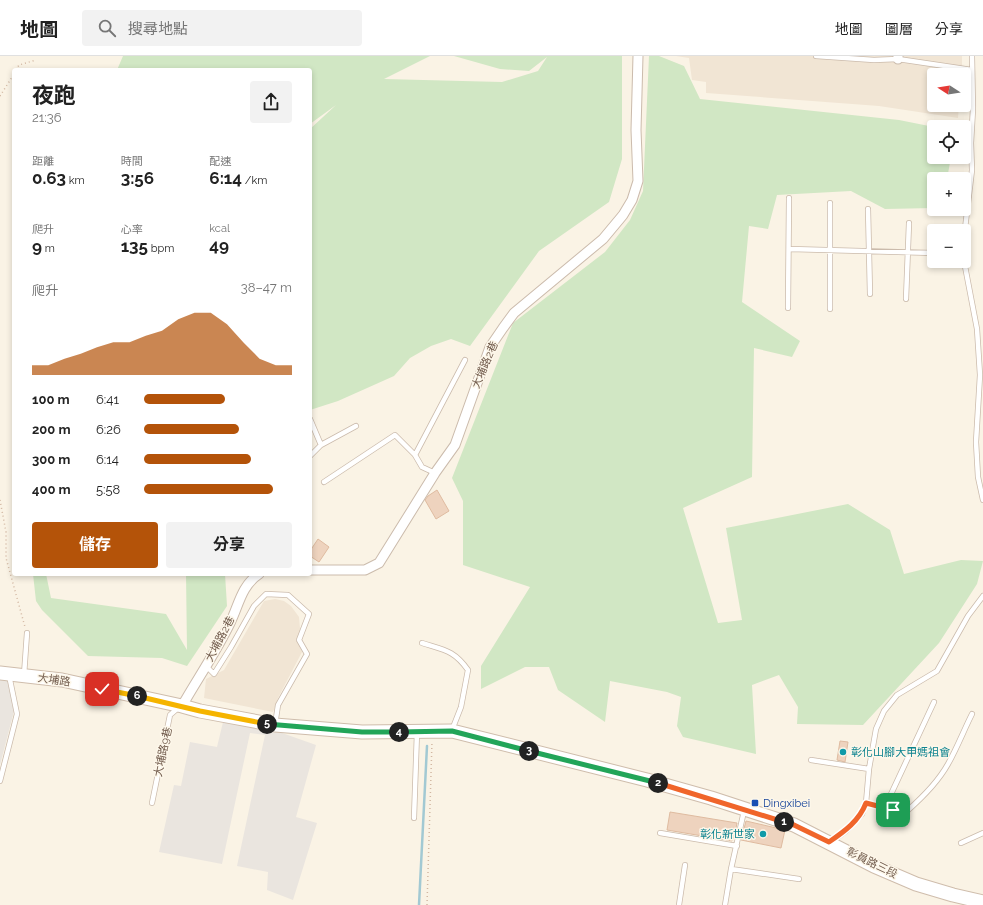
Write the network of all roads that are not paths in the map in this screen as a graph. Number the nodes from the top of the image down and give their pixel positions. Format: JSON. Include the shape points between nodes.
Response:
{"nodes":[{"id":1,"x":638,"y":56,"type":"edge"},
{"id":2,"x":816,"y":56,"type":"edge"},
{"id":3,"x":972,"y":56,"type":"edge"},
{"id":4,"x":898,"y":57,"type":"edge"},
{"id":5,"x":972,"y":70,"type":"junction"},
{"id":6,"x":789,"y":198,"type":"dead end"},
{"id":7,"x":830,"y":203,"type":"dead end"},
{"id":8,"x":868,"y":209,"type":"dead end"},
{"id":9,"x":909,"y":223,"type":"dead end"},
{"id":10,"x":966,"y":224,"type":"edge"},
{"id":11,"x":790,"y":249,"type":"junction"},
{"id":12,"x":830,"y":251,"type":"junction"},
{"id":13,"x":869,"y":252,"type":"junction"},
{"id":14,"x":908,"y":253,"type":"junction"},
{"id":15,"x":927,"y":253,"type":"edge"},
{"id":16,"x":965,"y":268,"type":"edge"},
{"id":17,"x":870,"y":294,"type":"dead end"},
{"id":18,"x":906,"y":299,"type":"dead end"},
{"id":19,"x":788,"y":308,"type":"dead end"},
{"id":20,"x":830,"y":309,"type":"dead end"},
{"id":21,"x":465,"y":360,"type":"dead end"},
{"id":22,"x":981,"y":374,"type":"edge"},
{"id":23,"x":312,"y":424,"type":"edge"},
{"id":24,"x":356,"y":426,"type":"dead end"},
{"id":25,"x":321,"y":445,"type":"junction"},
{"id":26,"x":312,"y":454,"type":"edge"},
{"id":27,"x":415,"y":455,"type":"junction"},
{"id":28,"x":436,"y":473,"type":"junction"},
{"id":29,"x":324,"y":482,"type":"dead end"},
{"id":30,"x":983,"y":500,"type":"edge"},
{"id":31,"x":312,"y":570,"type":"edge"},
{"id":32,"x":256,"y":576,"type":"edge"},
{"id":33,"x":983,"y":596,"type":"edge"},
{"id":34,"x":27,"y":633,"type":"road end"},
{"id":35,"x":422,"y":643,"type":"dead end"},
{"id":36,"x":206,"y":666,"type":"junction"},
{"id":37,"x":4,"y":673,"type":"edge"},
{"id":38,"x":24,"y":676,"type":"junction"},
{"id":39,"x":934,"y":702,"type":"dead end"},
{"id":40,"x":182,"y":706,"type":"junction"},
{"id":41,"x":200,"y":711,"type":"joint"},
{"id":42,"x":972,"y":714,"type":"dead end"},
{"id":43,"x":275,"y":725,"type":"junction"},
{"id":44,"x":417,"y":731,"type":"junction"},
{"id":45,"x":452,"y":731,"type":"junction"},
{"id":46,"x":811,"y":760,"type":"dead end"},
{"id":47,"x":869,"y":769,"type":"junction"},
{"id":48,"x":0,"y":781,"type":"edge"},
{"id":49,"x":152,"y":803,"type":"dead end"},
{"id":50,"x":866,"y":803,"type":"junction"},
{"id":51,"x":885,"y":807,"type":"junction"},
{"id":52,"x":745,"y":810,"type":"junction"},
{"id":53,"x":414,"y":818,"type":"dead end"},
{"id":54,"x":660,"y":833,"type":"dead end"},
{"id":55,"x":983,"y":833,"type":"edge"},
{"id":56,"x":829,"y":842,"type":"junction"},
{"id":57,"x":961,"y":843,"type":"dead end"},
{"id":58,"x":737,"y":846,"type":"junction"},
{"id":59,"x":685,"y":865,"type":"dead end"},
{"id":60,"x":732,"y":869,"type":"junction"},
{"id":61,"x":800,"y":879,"type":"dead end"},
{"id":62,"x":983,"y":902,"type":"edge"},
{"id":63,"x":679,"y":905,"type":"edge"},
{"id":64,"x":726,"y":905,"type":"edge"}],
"edges":[{"from":1,"to":28,"type":"street","name":"大埔路2巷","via":[[638,181],[632,200],[604,239],[514,313],[503,328],[490,347],[455,445]]},
{"from":2,"to":4,"type":"lane","via":[[874,60]]},
{"from":3,"to":5,"type":"lane"},
{"from":4,"to":5,"type":"lane"},
{"from":5,"to":10,"type":"lane","via":[[972,170]]},
{"from":6,"to":11,"type":"lane"},
{"from":7,"to":12,"type":"lane"},
{"from":8,"to":13,"type":"lane"},
{"from":9,"to":14,"type":"lane"},
{"from":11,"to":12,"type":"lane"},
{"from":11,"to":19,"type":"lane"},
{"from":12,"to":13,"type":"lane"},
{"from":12,"to":20,"type":"lane"},
{"from":13,"to":14,"type":"lane"},
{"from":13,"to":17,"type":"lane"},
{"from":14,"to":15,"type":"lane"},
{"from":14,"to":18,"type":"lane"},
{"from":16,"to":22,"type":"lane","via":[[977,329]]},
{"from":21,"to":27,"type":"lane"},
{"from":22,"to":30,"type":"lane","via":[[976,442],[978,477]]},
{"from":23,"to":25,"type":"lane"},
{"from":24,"to":25,"type":"lane"},
{"from":25,"to":26,"type":"lane"},
{"from":27,"to":28,"type":"lane","via":[[422,467]]},
{"from":27,"to":29,"type":"lane","via":[[395,435]]},
{"from":28,"to":31,"type":"street","name":"大埔路2巷","via":[[379,563],[365,570]]},
{"from":32,"to":36,"type":"street","name":"大埔路2巷","via":[[244,589],[230,623]]},
{"from":33,"to":47,"type":"lane","via":[[968,616],[937,671],[898,695],[884,711],[876,729]]},
{"from":34,"to":38,"type":"lane"},
{"from":35,"to":45,"type":"lane","via":[[451,652],[468,670],[461,707]]},
{"from":36,"to":40,"type":"street","name":"大埔路2巷"},
{"from":36,"to":43,"type":"lane","via":[[214,674],[254,606],[266,594],[288,595],[309,614],[299,640],[307,654],[278,705]]},
{"from":37,"to":38,"type":"main road","name":"大埔路"},
{"from":37,"to":48,"type":"lane","via":[[17,714]]},
{"from":38,"to":40,"type":"main road","name":"大埔路","via":[[62,680]]},
{"from":39,"to":51,"type":"lane"},
{"from":40,"to":41,"type":"main road","name":"大埔路"},
{"from":40,"to":49,"type":"lane","name":"大埔路9巷","via":[[170,715]]},
{"from":41,"to":43,"type":"main road","name":"彰員路三段"},
{"from":42,"to":51,"type":"lane","via":[[948,764],[923,797],[907,811]]},
{"from":43,"to":44,"type":"main road","name":"彰員路三段","via":[[362,732]]},
{"from":44,"to":45,"type":"main road","name":"彰員路三段"},
{"from":44,"to":53,"type":"lane"},
{"from":45,"to":52,"type":"main road","name":"彰員路三段","via":[[648,780]]},
{"from":46,"to":47,"type":"lane"},
{"from":47,"to":50,"type":"lane"},
{"from":50,"to":51,"type":"lane"},
{"from":50,"to":56,"type":"lane","via":[[862,814],[847,830]]},
{"from":52,"to":56,"type":"main road","name":"彰員路三段","via":[[794,825]]},
{"from":52,"to":58,"type":"lane"},
{"from":54,"to":58,"type":"lane"},
{"from":55,"to":57,"type":"lane"},
{"from":56,"to":62,"type":"main road","name":"彰員路三段","via":[[874,866],[916,884]]},
{"from":58,"to":60,"type":"lane"},
{"from":59,"to":63,"type":"lane"},
{"from":60,"to":61,"type":"lane"},
{"from":60,"to":64,"type":"lane"}]}
